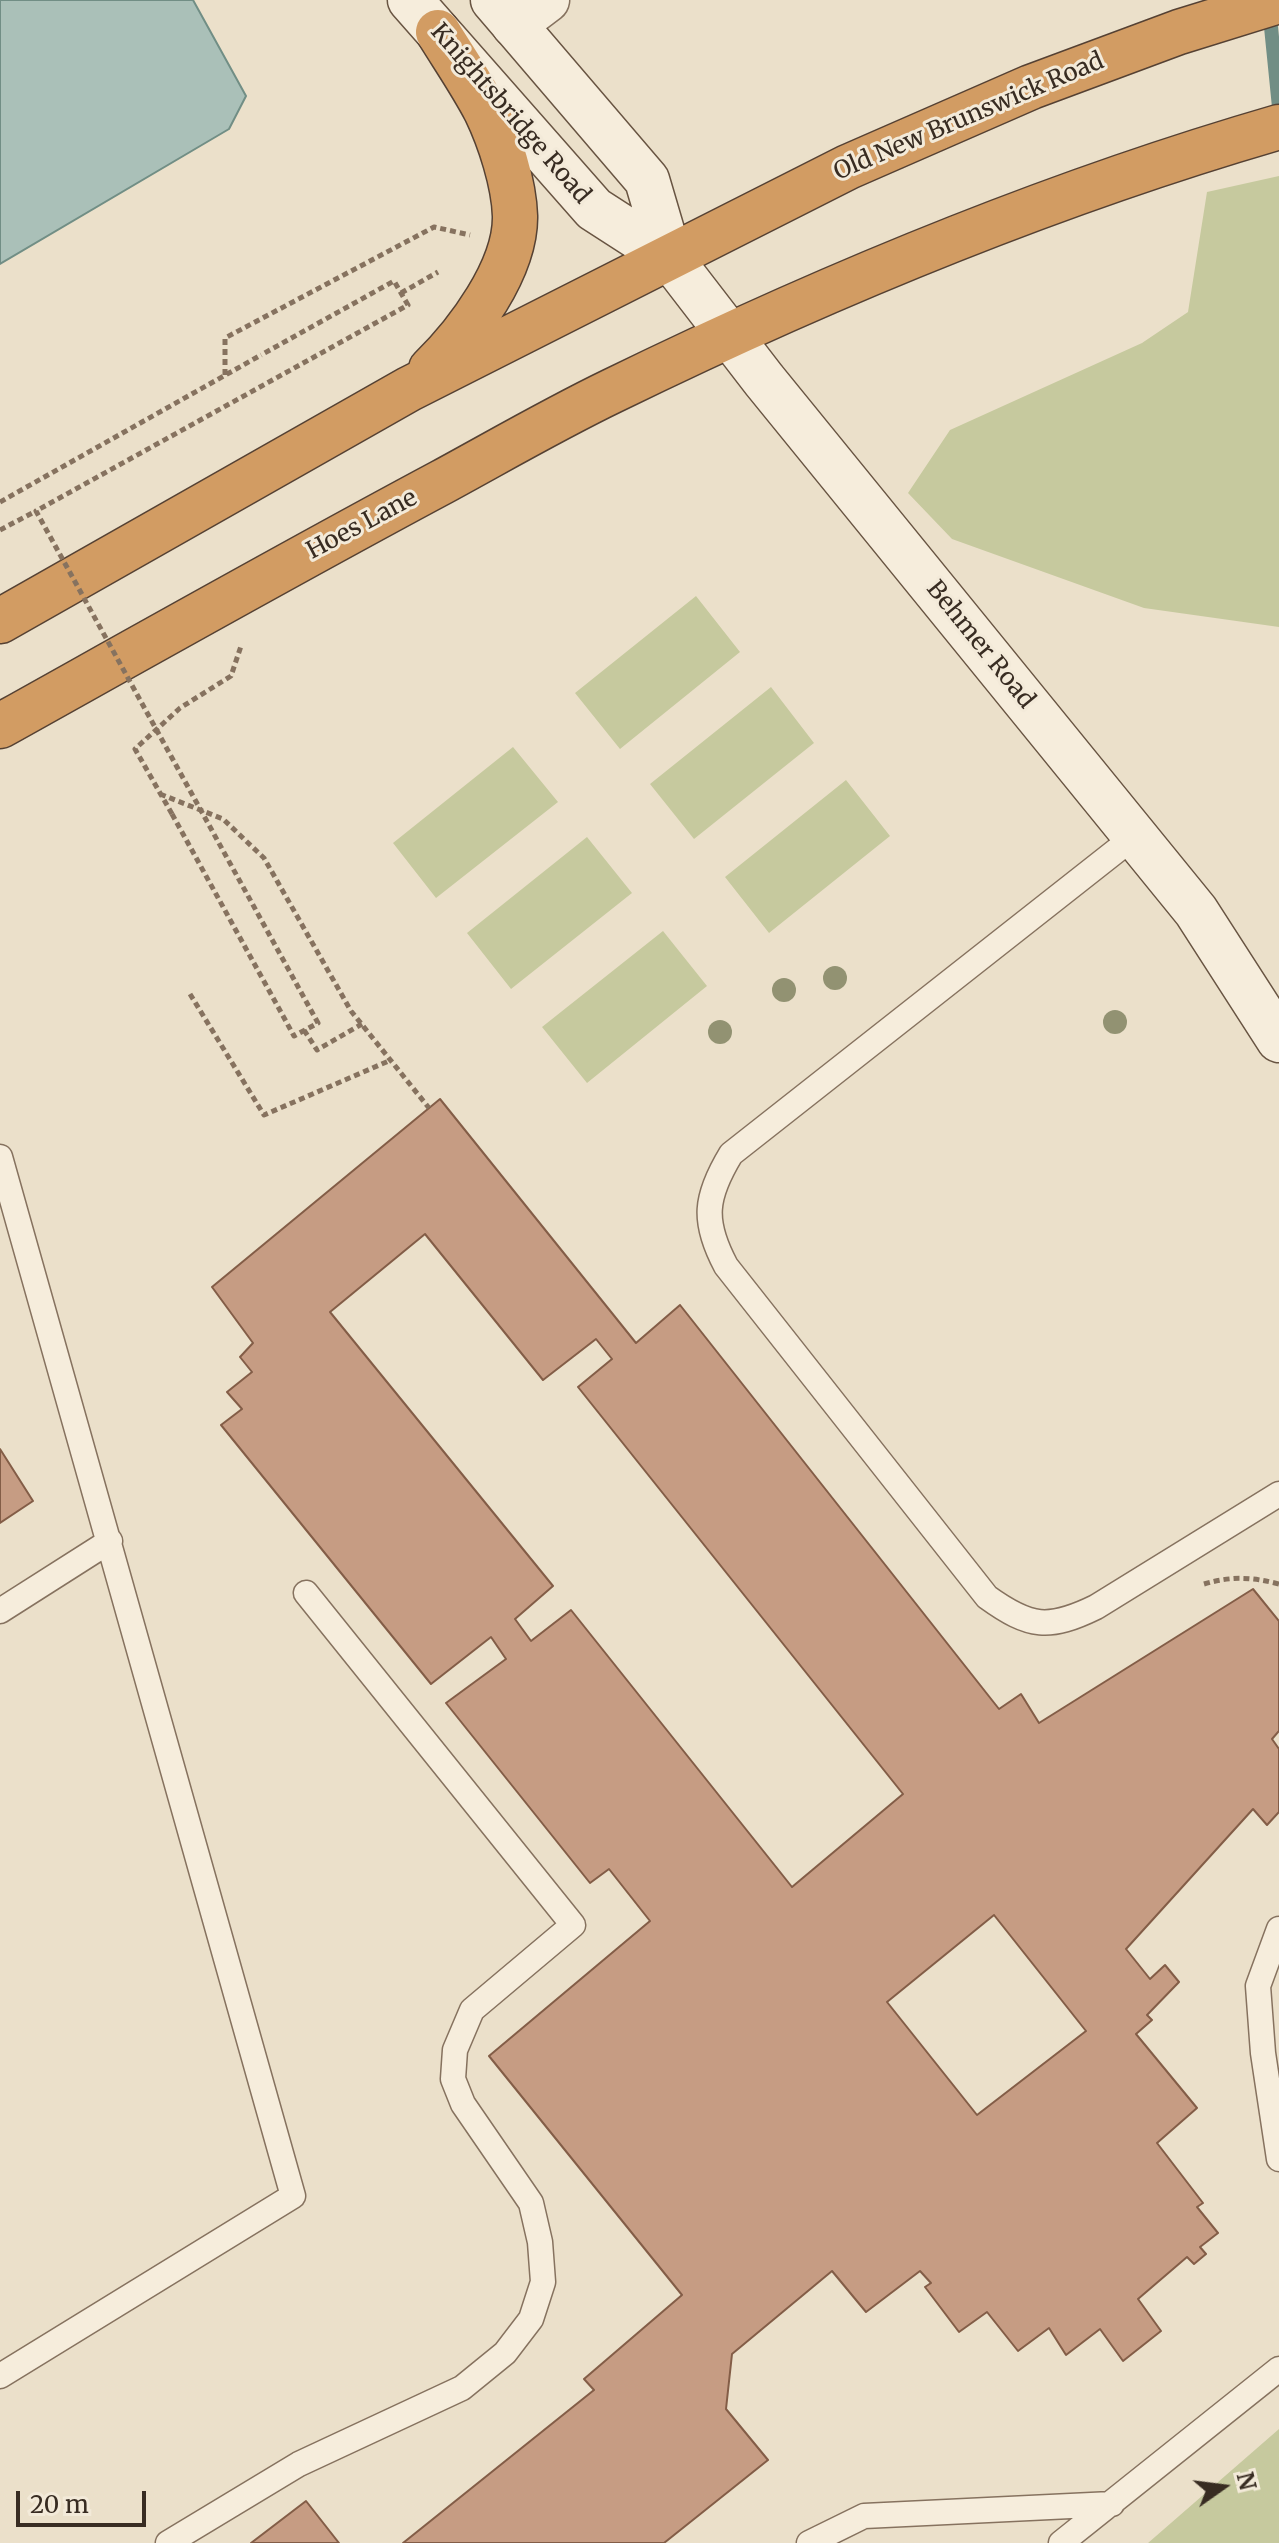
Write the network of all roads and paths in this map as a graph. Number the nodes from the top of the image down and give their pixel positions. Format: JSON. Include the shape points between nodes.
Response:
{"nodes":[{"id":1,"x":410,"y":0,"type":"edge"},
{"id":2,"x":1279,"y":1,"type":"edge"},
{"id":3,"x":518,"y":8,"type":"edge"},
{"id":4,"x":438,"y":32,"type":"junction"},
{"id":5,"x":1279,"y":127,"type":"edge"},
{"id":6,"x":484,"y":238,"type":"dead end"},
{"id":7,"x":670,"y":258,"type":"junction"},
{"id":8,"x":438,"y":272,"type":"dead end"},
{"id":9,"x":401,"y":293,"type":"junction"},
{"id":10,"x":730,"y":335,"type":"junction"},
{"id":11,"x":225,"y":375,"type":"junction"},
{"id":12,"x":409,"y":389,"type":"junction"},
{"id":13,"x":0,"y":502,"type":"edge"},
{"id":14,"x":36,"y":511,"type":"junction"},
{"id":15,"x":0,"y":530,"type":"edge"},
{"id":16,"x":0,"y":621,"type":"edge"},
{"id":17,"x":241,"y":646,"type":"dead end"},
{"id":18,"x":0,"y":726,"type":"edge"},
{"id":19,"x":160,"y":794,"type":"junction"},
{"id":20,"x":1135,"y":836,"type":"junction"},
{"id":21,"x":190,"y":994,"type":"dead end"},
{"id":22,"x":362,"y":1024,"type":"junction"},
{"id":23,"x":304,"y":1030,"type":"junction"},
{"id":24,"x":1279,"y":1040,"type":"edge"},
{"id":25,"x":391,"y":1060,"type":"junction"},
{"id":26,"x":429,"y":1108,"type":"dead end"},
{"id":27,"x":0,"y":1157,"type":"edge"},
{"id":28,"x":1279,"y":1494,"type":"edge"},
{"id":29,"x":110,"y":1541,"type":"junction"},
{"id":30,"x":1203,"y":1584,"type":"dead end"},
{"id":31,"x":1279,"y":1584,"type":"edge"},
{"id":32,"x":306,"y":1593,"type":"dead end"},
{"id":33,"x":0,"y":1611,"type":"edge"},
{"id":34,"x":1279,"y":1929,"type":"edge"},
{"id":35,"x":1279,"y":2159,"type":"edge"},
{"id":36,"x":1279,"y":2369,"type":"edge"},
{"id":37,"x":0,"y":2376,"type":"edge"},
{"id":38,"x":1112,"y":2504,"type":"junction"},
{"id":39,"x":168,"y":2543,"type":"edge"},
{"id":40,"x":809,"y":2543,"type":"edge"},
{"id":41,"x":1061,"y":2543,"type":"edge"}],
"edges":[{"from":1,"to":4,"type":"street","name":"Knightsbridge Road"},
{"from":2,"to":7,"type":"highway","name":"Old New Brunswick Road","via":[[1031,87],[848,167]]},
{"from":3,"to":7,"type":"street","via":[[647,180]]},
{"from":4,"to":7,"type":"street","name":"Knightsbridge Road","via":[[594,209]]},
{"from":4,"to":12,"type":"highway","via":[[486,112],[515,217],[511,243],[480,312]]},
{"from":5,"to":10,"type":"highway","via":[[959,235]]},
{"from":6,"to":11,"type":"path","via":[[434,227],[406,241],[225,338]]},
{"from":7,"to":10,"type":"street","name":"Behmer Road"},
{"from":7,"to":12,"type":"highway"},
{"from":8,"to":9,"type":"path"},
{"from":9,"to":11,"type":"path","bridge":true,"via":[[394,281]]},
{"from":9,"to":14,"type":"path","bridge":true,"via":[[408,305]]},
{"from":10,"to":18,"type":"highway","name":"Hoes Lane","via":[[580,407]]},
{"from":10,"to":20,"type":"street","name":"Behmer Road"},
{"from":11,"to":13,"type":"path"},
{"from":12,"to":16,"type":"highway"},
{"from":14,"to":15,"type":"path"},
{"from":14,"to":23,"type":"path","bridge":true,"via":[[318,1023]]},
{"from":17,"to":19,"type":"path","via":[[231,676],[180,708],[135,749]]},
{"from":19,"to":22,"type":"path","via":[[223,819],[264,858]]},
{"from":19,"to":23,"type":"path","bridge":true,"via":[[294,1036]]},
{"from":20,"to":24,"type":"street","name":"Behmer Road","via":[[1196,911]]},
{"from":20,"to":28,"type":"lane","via":[[731,1154],[708,1210],[712,1240],[726,1266],[987,1597],[1014,1616],[1040,1624],[1066,1622]]},
{"from":21,"to":25,"type":"path","via":[[264,1115]]},
{"from":22,"to":23,"type":"path","via":[[317,1050]]},
{"from":22,"to":25,"type":"path"},
{"from":25,"to":26,"type":"path"},
{"from":27,"to":29,"type":"lane"},
{"from":29,"to":33,"type":"lane"},
{"from":29,"to":37,"type":"lane","via":[[293,2196]]},
{"from":30,"to":31,"type":"path","via":[[1230,1577]]},
{"from":32,"to":39,"type":"lane","via":[[573,1925],[472,2010],[455,2050],[453,2079],[463,2104],[531,2203],[543,2282],[531,2319],[505,2353],[462,2388],[299,2464]]},
{"from":34,"to":35,"type":"lane","via":[[1258,1986]]},
{"from":36,"to":38,"type":"lane"},
{"from":38,"to":40,"type":"lane","via":[[864,2516]]},
{"from":38,"to":41,"type":"lane"}]}
